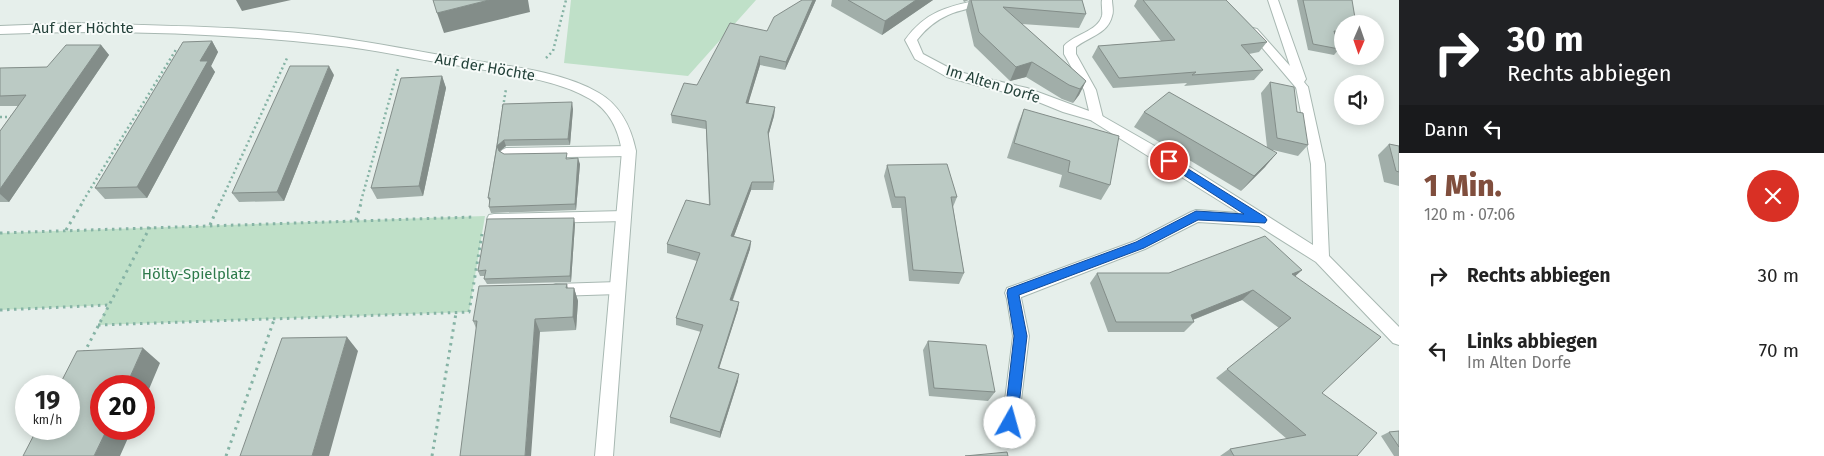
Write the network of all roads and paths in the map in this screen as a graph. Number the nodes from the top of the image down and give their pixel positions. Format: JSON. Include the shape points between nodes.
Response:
{"nodes":[{"id":1,"x":566,"y":0,"type":"edge"},
{"id":2,"x":996,"y":0,"type":"edge"},
{"id":3,"x":1107,"y":0,"type":"edge"},
{"id":4,"x":1273,"y":0,"type":"edge"},
{"id":5,"x":1245,"y":24,"type":"edge"},
{"id":6,"x":0,"y":30,"type":"edge"},
{"id":7,"x":188,"y":30,"type":"junction"},
{"id":8,"x":296,"y":38,"type":"junction"},
{"id":9,"x":402,"y":52,"type":"junction"},
{"id":10,"x":531,"y":75,"type":"junction"},
{"id":11,"x":1302,"y":87,"type":"junction"},
{"id":12,"x":0,"y":117,"type":"edge"},
{"id":13,"x":1097,"y":118,"type":"junction"},
{"id":14,"x":8,"y":122,"type":"edge"},
{"id":15,"x":629,"y":151,"type":"junction"},
{"id":16,"x":506,"y":153,"type":"edge"},
{"id":17,"x":624,"y":216,"type":"junction"},
{"id":18,"x":490,"y":218,"type":"junction"},
{"id":19,"x":356,"y":220,"type":"junction"},
{"id":20,"x":1261,"y":220,"type":"junction"},
{"id":21,"x":210,"y":225,"type":"junction"},
{"id":22,"x":150,"y":227,"type":"junction"},
{"id":23,"x":66,"y":230,"type":"junction"},
{"id":24,"x":0,"y":233,"type":"edge"},
{"id":25,"x":1322,"y":258,"type":"junction"},
{"id":26,"x":618,"y":288,"type":"junction"},
{"id":27,"x":542,"y":290,"type":"edge"},
{"id":28,"x":1013,"y":293,"type":"joint"},
{"id":29,"x":108,"y":305,"type":"junction"},
{"id":30,"x":0,"y":310,"type":"edge"},
{"id":31,"x":456,"y":313,"type":"junction"},
{"id":32,"x":274,"y":320,"type":"junction"},
{"id":33,"x":98,"y":326,"type":"junction"},
{"id":34,"x":1399,"y":338,"type":"edge"},
{"id":35,"x":80,"y":360,"type":"edge"},
{"id":36,"x":1008,"y":440,"type":"dead end"},
{"id":37,"x":226,"y":456,"type":"edge"},
{"id":38,"x":432,"y":456,"type":"edge"},
{"id":39,"x":604,"y":456,"type":"edge"}],
"edges":[{"from":1,"to":10,"type":"path","via":[[553,51]]},
{"from":2,"to":13,"type":"lane","name":"Im Alten Dorfe","via":[[950,9],[924,24],[911,40],[918,56],[951,74],[1023,91]]},
{"from":3,"to":13,"type":"lane","via":[[1107,17],[1099,29],[1075,40],[1070,46],[1070,54],[1090,90]]},
{"from":4,"to":11,"type":"lane"},
{"from":5,"to":11,"type":"lane"},
{"from":6,"to":7,"type":"street","name":"Auf der Höchte","via":[[77,27]]},
{"from":7,"to":8,"type":"street","name":"Auf der Höchte"},
{"from":7,"to":23,"type":"path"},
{"from":8,"to":9,"type":"street","name":"Auf der Höchte"},
{"from":8,"to":21,"type":"path"},
{"from":9,"to":10,"type":"street","name":"Auf der Höchte"},
{"from":9,"to":19,"type":"path"},
{"from":10,"to":15,"type":"street","name":"Auf der Höchte","via":[[566,83],[595,96],[615,112],[626,131]]},
{"from":11,"to":25,"type":"street","via":[[1318,164]]},
{"from":12,"to":14,"type":"path","via":[[12,117]]},
{"from":13,"to":20,"type":"street","name":"Im Alten Dorfe"},
{"from":15,"to":16,"type":"lane"},
{"from":15,"to":17,"type":"street","name":"Auf der Höchte"},
{"from":17,"to":18,"type":"lane"},
{"from":17,"to":26,"type":"street","name":"Auf der Höchte"},
{"from":18,"to":19,"type":"path"},
{"from":18,"to":31,"type":"path","via":[[469,312]]},
{"from":19,"to":21,"type":"path"},
{"from":20,"to":25,"type":"street","name":"Im Alten Dorfe"},
{"from":20,"to":28,"type":"street","via":[[1196,216],[1140,245]]},
{"from":21,"to":22,"type":"path"},
{"from":22,"to":23,"type":"path"},
{"from":22,"to":29,"type":"path"},
{"from":23,"to":24,"type":"path"},
{"from":25,"to":34,"type":"street","name":"Im Alten Dorfe"},
{"from":26,"to":27,"type":"lane"},
{"from":26,"to":39,"type":"street","name":"Auf der Höchte"},
{"from":28,"to":36,"type":"lane","via":[[1021,336]]},
{"from":29,"to":30,"type":"path"},
{"from":29,"to":33,"type":"path"},
{"from":31,"to":32,"type":"path"},
{"from":31,"to":38,"type":"path"},
{"from":32,"to":33,"type":"path"},
{"from":32,"to":37,"type":"path"},
{"from":33,"to":35,"type":"path"}]}
